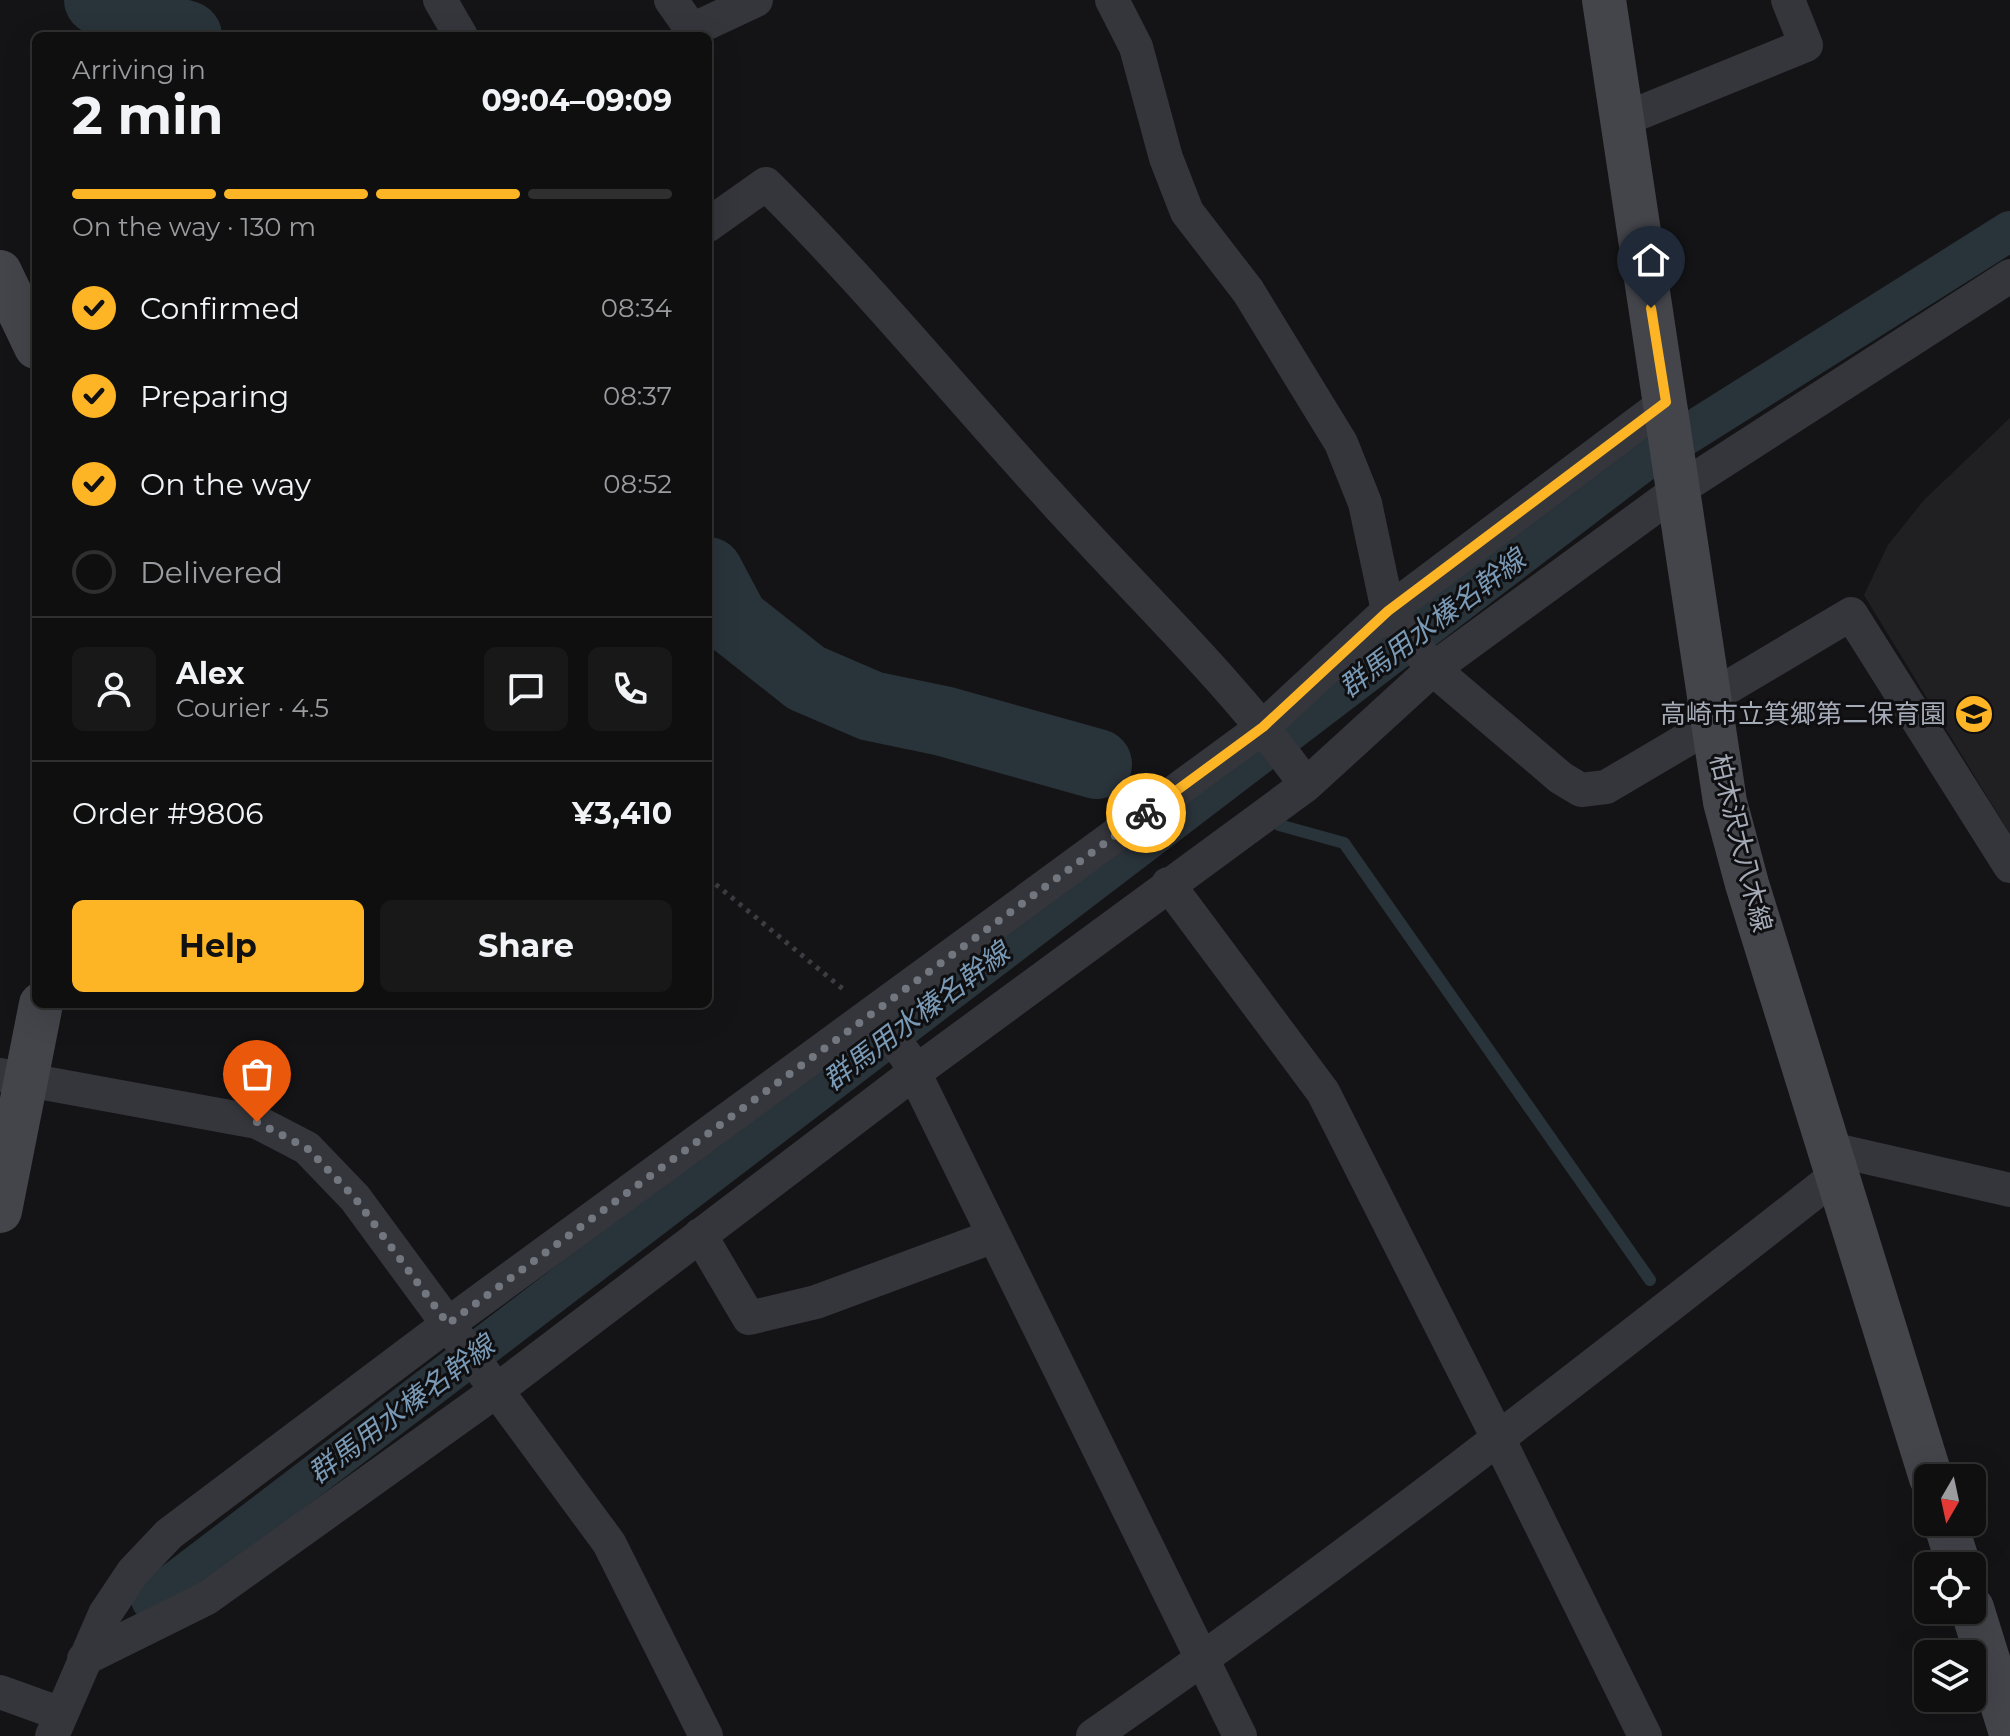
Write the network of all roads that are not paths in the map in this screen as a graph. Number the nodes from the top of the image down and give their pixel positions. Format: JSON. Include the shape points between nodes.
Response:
{"nodes":[{"id":1,"x":440,"y":0,"type":"edge"},
{"id":2,"x":671,"y":0,"type":"edge"},
{"id":3,"x":756,"y":0,"type":"edge"},
{"id":4,"x":1112,"y":0,"type":"edge"},
{"id":5,"x":1604,"y":0,"type":"edge"},
{"id":6,"x":1788,"y":0,"type":"edge"},
{"id":7,"x":459,"y":32,"type":"edge"},
{"id":8,"x":1622,"y":120,"type":"junction"},
{"id":9,"x":712,"y":222,"type":"edge"},
{"id":10,"x":0,"y":272,"type":"edge"},
{"id":11,"x":2010,"y":276,"type":"edge"},
{"id":12,"x":32,"y":339,"type":"edge"},
{"id":13,"x":1667,"y":410,"type":"junction"},
{"id":14,"x":1677,"y":484,"type":"junction"},
{"id":15,"x":1392,"y":618,"type":"junction"},
{"id":16,"x":1428,"y":664,"type":"junction"},
{"id":17,"x":1710,"y":711,"type":"junction"},
{"id":18,"x":1266,"y":730,"type":"junction"},
{"id":19,"x":1301,"y":778,"type":"junction"},
{"id":20,"x":2010,"y":866,"type":"edge"},
{"id":21,"x":1168,"y":884,"type":"junction"},
{"id":22,"x":39,"y":1008,"type":"edge"},
{"id":23,"x":876,"y":1017,"type":"junction"},
{"id":24,"x":910,"y":1064,"type":"junction"},
{"id":25,"x":13,"y":1077,"type":"edge"},
{"id":26,"x":1834,"y":1161,"type":"junction"},
{"id":27,"x":2010,"y":1190,"type":"edge"},
{"id":28,"x":0,"y":1211,"type":"edge"},
{"id":29,"x":700,"y":1235,"type":"junction"},
{"id":30,"x":994,"y":1236,"type":"junction"},
{"id":31,"x":450,"y":1327,"type":"junction"},
{"id":32,"x":493,"y":1386,"type":"junction"},
{"id":33,"x":1499,"y":1440,"type":"junction"},
{"id":34,"x":1927,"y":1464,"type":"edge"},
{"id":35,"x":1977,"y":1624,"type":"edge"},
{"id":36,"x":84,"y":1659,"type":"junction"},
{"id":37,"x":1203,"y":1660,"type":"junction"},
{"id":38,"x":0,"y":1692,"type":"edge"},
{"id":39,"x":56,"y":1725,"type":"edge"},
{"id":40,"x":2010,"y":1730,"type":"edge"},
{"id":41,"x":706,"y":1736,"type":"edge"},
{"id":42,"x":1093,"y":1736,"type":"edge"},
{"id":43,"x":1240,"y":1736,"type":"edge"},
{"id":44,"x":1645,"y":1736,"type":"edge"}],
"edges":[{"from":1,"to":7,"type":"street"},
{"from":2,"to":3,"type":"street","via":[[692,30]]},
{"from":4,"to":15,"type":"street","via":[[1136,47],[1166,158],[1187,212],[1248,291],[1341,443],[1365,503]]},
{"from":5,"to":8,"type":"main road","name":"柏木沢大八木線"},
{"from":6,"to":8,"type":"street","via":[[1806,45]]},
{"from":8,"to":13,"type":"main road","name":"柏木沢大八木線"},
{"from":9,"to":18,"type":"street","via":[[766,184]]},
{"from":10,"to":12,"type":"main road"},
{"from":11,"to":14,"type":"street"},
{"from":13,"to":14,"type":"main road","name":"柏木沢大八木線"},
{"from":13,"to":15,"type":"street"},
{"from":14,"to":16,"type":"street"},
{"from":14,"to":17,"type":"main road","name":"柏木沢大八木線"},
{"from":15,"to":16,"type":"street"},
{"from":15,"to":18,"type":"street"},
{"from":16,"to":17,"type":"street","via":[[1581,790],[1606,787]]},
{"from":16,"to":19,"type":"street"},
{"from":17,"to":20,"type":"street","via":[[1851,614]]},
{"from":17,"to":26,"type":"main road","name":"柏木沢大八木線","via":[[1725,802],[1747,884]]},
{"from":18,"to":19,"type":"street"},
{"from":18,"to":23,"type":"street"},
{"from":19,"to":21,"type":"street"},
{"from":21,"to":24,"type":"street"},
{"from":21,"to":33,"type":"street","via":[[1323,1092]]},
{"from":22,"to":25,"type":"main road"},
{"from":23,"to":24,"type":"street"},
{"from":23,"to":31,"type":"street"},
{"from":24,"to":29,"type":"street"},
{"from":24,"to":30,"type":"street"},
{"from":25,"to":28,"type":"main road"},
{"from":25,"to":31,"type":"street","via":[[257,1122],[307,1148],[355,1198]]},
{"from":26,"to":27,"type":"street"},
{"from":26,"to":33,"type":"street"},
{"from":26,"to":34,"type":"main road","name":"柏木沢大八木線"},
{"from":29,"to":30,"type":"street","via":[[749,1318],[816,1302]]},
{"from":29,"to":32,"type":"street"},
{"from":30,"to":37,"type":"street"},
{"from":31,"to":32,"type":"street"},
{"from":31,"to":36,"type":"street","via":[[169,1534],[133,1572]]},
{"from":32,"to":36,"type":"street","via":[[207,1598]]},
{"from":32,"to":41,"type":"street","via":[[609,1543]]},
{"from":33,"to":37,"type":"street"},
{"from":33,"to":44,"type":"street"},
{"from":35,"to":40,"type":"main road"},
{"from":36,"to":39,"type":"street"},
{"from":37,"to":42,"type":"street"},
{"from":37,"to":43,"type":"street"},
{"from":38,"to":39,"type":"street"}]}
